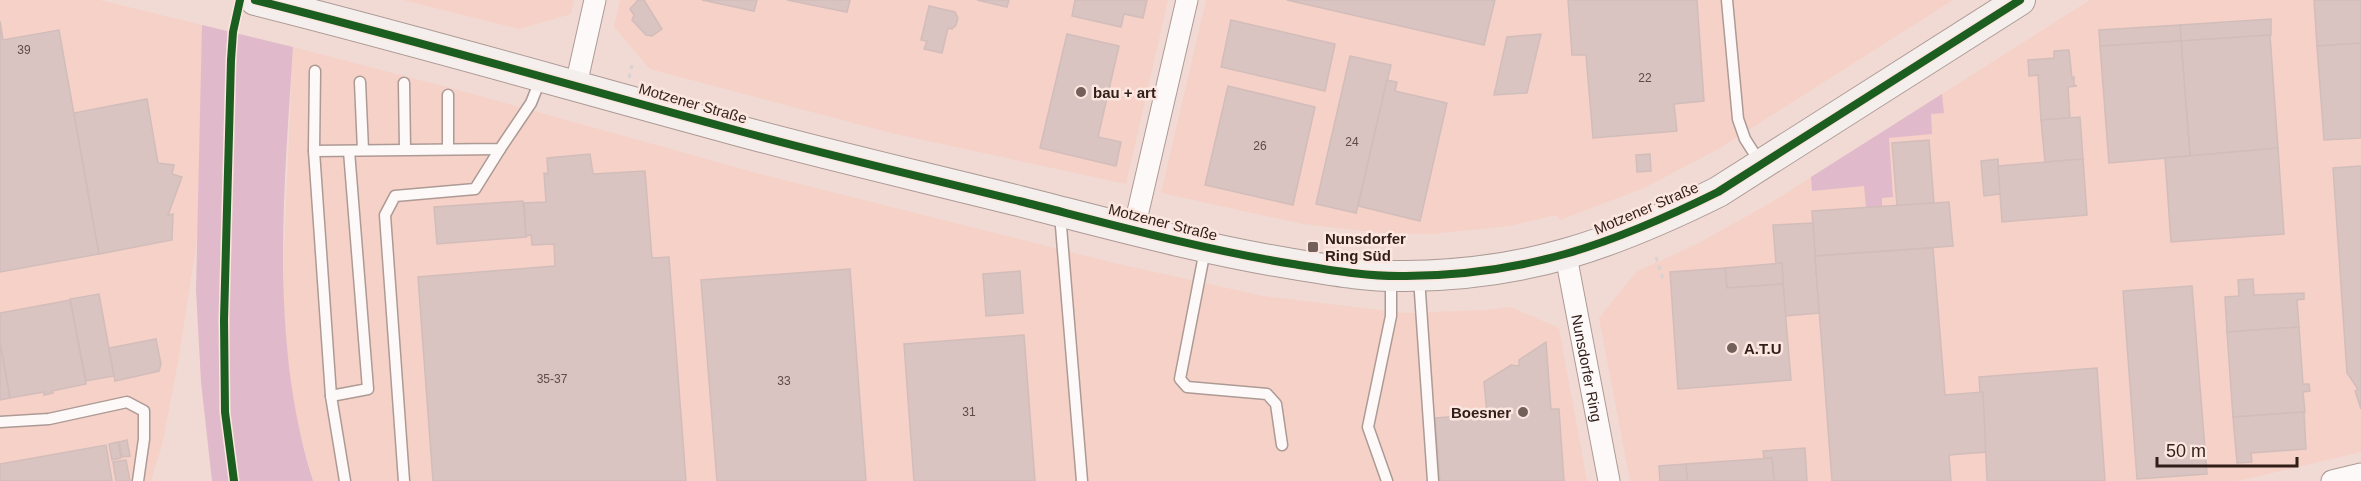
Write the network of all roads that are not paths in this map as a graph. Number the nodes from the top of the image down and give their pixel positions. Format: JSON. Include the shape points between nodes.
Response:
{"nodes":[{"id":1,"x":255,"y":0,"type":"edge"},
{"id":2,"x":595,"y":0,"type":"edge"},
{"id":3,"x":1187,"y":0,"type":"edge"},
{"id":4,"x":1727,"y":0,"type":"edge"},
{"id":5,"x":2020,"y":0,"type":"edge"},
{"id":6,"x":315,"y":71,"type":"dead end"},
{"id":7,"x":542,"y":75,"type":"junction"},
{"id":8,"x":360,"y":82,"type":"dead end"},
{"id":9,"x":404,"y":83,"type":"dead end"},
{"id":10,"x":576,"y":85,"type":"junction"},
{"id":11,"x":448,"y":95,"type":"dead end"},
{"id":12,"x":448,"y":148,"type":"junction"},
{"id":13,"x":405,"y":149,"type":"junction"},
{"id":14,"x":500,"y":149,"type":"junction"},
{"id":15,"x":363,"y":150,"type":"junction"},
{"id":16,"x":314,"y":151,"type":"junction"},
{"id":17,"x":349,"y":151,"type":"junction"},
{"id":18,"x":1761,"y":164,"type":"junction"},
{"id":19,"x":1059,"y":211,"type":"junction"},
{"id":20,"x":1134,"y":230,"type":"junction"},
{"id":21,"x":1206,"y":247,"type":"junction"},
{"id":22,"x":1566,"y":256,"type":"junction"},
{"id":23,"x":1405,"y":276,"type":"junction"},
{"id":24,"x":331,"y":396,"type":"junction"},
{"id":25,"x":0,"y":422,"type":"edge"},
{"id":26,"x":1282,"y":445,"type":"dead end"},
{"id":27,"x":2361,"y":474,"type":"edge"},
{"id":28,"x":138,"y":481,"type":"edge"},
{"id":29,"x":345,"y":481,"type":"edge"},
{"id":30,"x":404,"y":481,"type":"edge"},
{"id":31,"x":1082,"y":481,"type":"edge"},
{"id":32,"x":1387,"y":481,"type":"edge"},
{"id":33,"x":1433,"y":481,"type":"edge"},
{"id":34,"x":1609,"y":481,"type":"edge"},
{"id":35,"x":2332,"y":481,"type":"edge"}],
"edges":[{"from":1,"to":7,"type":"street","name":"Motzener Straße","via":[[332,14]]},
{"from":2,"to":10,"type":"street"},
{"from":3,"to":20,"type":"street","name":"Motzener Straße"},
{"from":4,"to":18,"type":"lane","via":[[1738,119],[1744,139]]},
{"from":5,"to":18,"type":"street","name":"Motzener Straße"},
{"from":6,"to":16,"type":"lane"},
{"from":7,"to":10,"type":"street","name":"Motzener Straße"},
{"from":7,"to":14,"type":"lane","via":[[531,103]]},
{"from":8,"to":15,"type":"lane"},
{"from":9,"to":13,"type":"lane"},
{"from":10,"to":19,"type":"street","name":"Motzener Straße","via":[[745,133]]},
{"from":11,"to":12,"type":"lane"},
{"from":12,"to":13,"type":"lane"},
{"from":12,"to":14,"type":"lane"},
{"from":13,"to":15,"type":"lane"},
{"from":14,"to":30,"type":"lane","via":[[476,189],[395,196],[385,214]]},
{"from":15,"to":17,"type":"lane"},
{"from":16,"to":17,"type":"lane"},
{"from":16,"to":24,"type":"lane"},
{"from":17,"to":24,"type":"lane","via":[[368,388]]},
{"from":18,"to":22,"type":"street","name":"Motzener Straße","via":[[1718,192],[1667,217]]},
{"from":19,"to":20,"type":"street","name":"Motzener Straße"},
{"from":19,"to":31,"type":"lane"},
{"from":20,"to":21,"type":"street","name":"Motzener Straße"},
{"from":21,"to":23,"type":"street","name":"Motzener Straße","via":[[1309,267]]},
{"from":21,"to":26,"type":"lane","via":[[1180,379],[1188,387],[1267,394],[1276,404]]},
{"from":22,"to":23,"type":"street","name":"Motzener Straße","via":[[1489,271]]},
{"from":22,"to":34,"type":"street","name":"Nunsdorfer Ring"},
{"from":23,"to":32,"type":"lane","via":[[1391,316],[1368,428]]},
{"from":23,"to":33,"type":"lane"},
{"from":24,"to":29,"type":"lane"},
{"from":25,"to":28,"type":"lane","via":[[49,420],[127,402],[144,411]]},
{"from":27,"to":35,"type":"street"}]}
